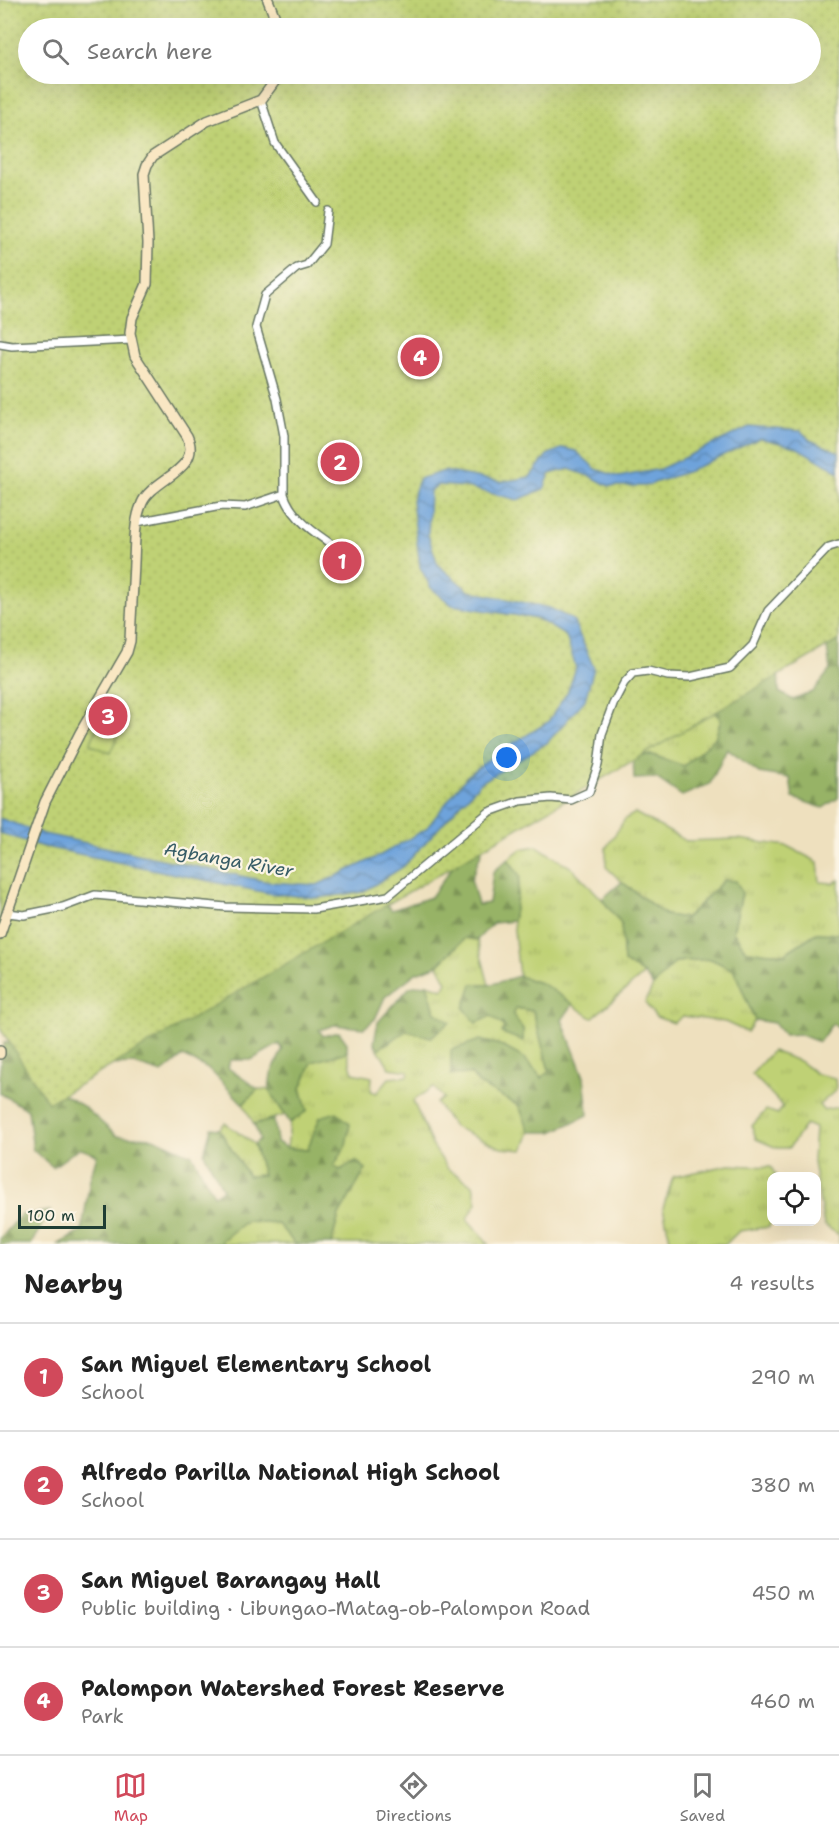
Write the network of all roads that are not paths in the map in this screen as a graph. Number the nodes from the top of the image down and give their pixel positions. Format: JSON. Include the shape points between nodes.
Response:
{"nodes":[{"id":1,"x":268,"y":0,"type":"edge"},
{"id":2,"x":275,"y":18,"type":"edge"},
{"id":3,"x":273,"y":84,"type":"edge"},
{"id":4,"x":261,"y":100,"type":"junction"},
{"id":5,"x":317,"y":202,"type":"dead end"},
{"id":6,"x":328,"y":211,"type":"dead end"},
{"id":7,"x":131,"y":340,"type":"junction"},
{"id":8,"x":0,"y":344,"type":"edge"},
{"id":9,"x":284,"y":494,"type":"junction"},
{"id":10,"x":137,"y":522,"type":"junction"},
{"id":11,"x":839,"y":544,"type":"edge"},
{"id":12,"x":346,"y":554,"type":"dead end"},
{"id":13,"x":8,"y":913,"type":"junction"},
{"id":14,"x":0,"y":934,"type":"edge"}],
"edges":[{"from":1,"to":2,"type":"main road"},
{"from":3,"to":4,"type":"main road"},
{"from":4,"to":5,"type":"street","via":[[275,143]]},
{"from":4,"to":7,"type":"main road","via":[[207,121],[153,156],[147,165],[143,184],[147,284],[129,327]]},
{"from":6,"to":9,"type":"street","via":[[324,244],[307,265],[297,268],[265,295],[256,327],[278,399],[284,436]]},
{"from":7,"to":8,"type":"street"},
{"from":7,"to":10,"type":"main road","via":[[135,356],[190,442],[184,466],[150,490]]},
{"from":9,"to":10,"type":"street","via":[[245,507],[221,506]]},
{"from":9,"to":12,"type":"street","via":[[287,504],[315,533]]},
{"from":10,"to":13,"type":"main road","via":[[127,652],[45,802]]},
{"from":11,"to":13,"type":"street","via":[[829,547],[768,611],[753,645],[730,668],[690,677],[648,670],[633,673],[613,704],[589,792],[571,800],[520,801],[489,812],[387,896],[314,909],[226,907],[95,895],[63,907],[24,915]]},
{"from":13,"to":14,"type":"main road"}]}
